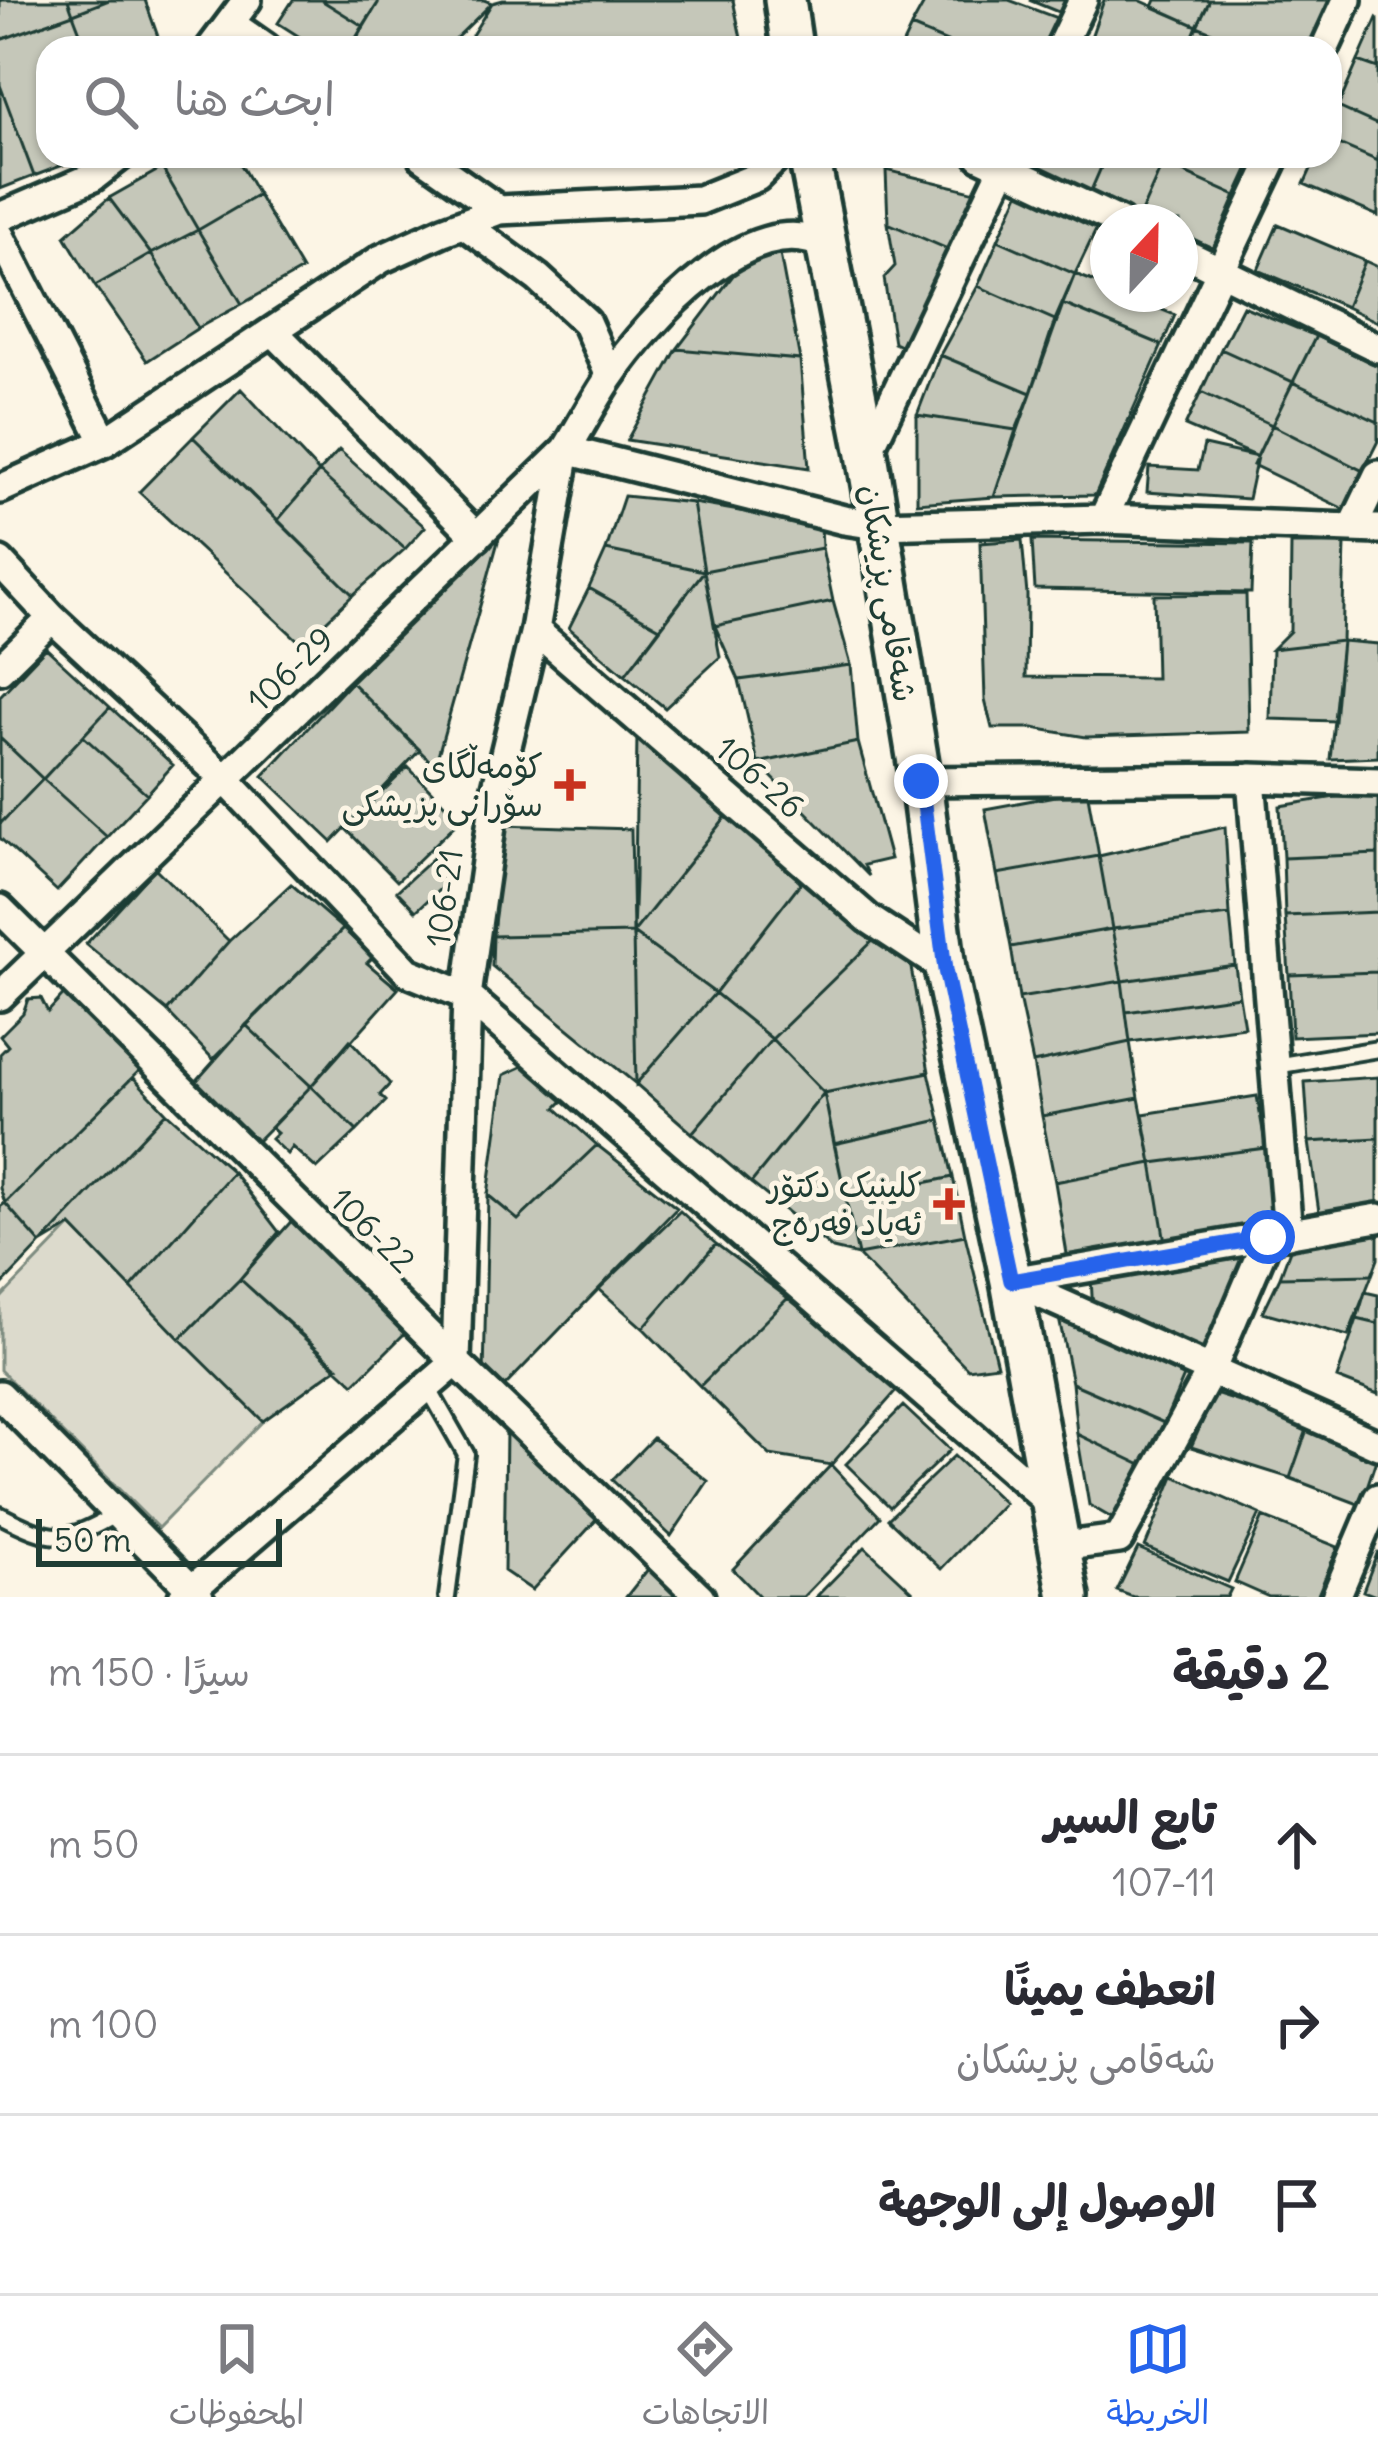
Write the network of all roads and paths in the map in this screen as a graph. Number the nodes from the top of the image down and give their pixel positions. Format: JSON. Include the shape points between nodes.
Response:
{"nodes":[{"id":1,"x":784,"y":0,"type":"edge"},
{"id":2,"x":1083,"y":0,"type":"edge"},
{"id":3,"x":1347,"y":0,"type":"edge"},
{"id":4,"x":239,"y":12,"type":"edge"},
{"id":5,"x":220,"y":36,"type":"edge"},
{"id":6,"x":790,"y":36,"type":"edge"},
{"id":7,"x":1066,"y":36,"type":"edge"},
{"id":8,"x":1330,"y":36,"type":"edge"},
{"id":9,"x":106,"y":168,"type":"edge"},
{"id":10,"x":439,"y":168,"type":"edge"},
{"id":11,"x":766,"y":168,"type":"edge"},
{"id":12,"x":811,"y":168,"type":"edge"},
{"id":13,"x":994,"y":168,"type":"edge"},
{"id":14,"x":1015,"y":168,"type":"edge"},
{"id":15,"x":1269,"y":168,"type":"edge"},
{"id":16,"x":1090,"y":207,"type":"edge"},
{"id":17,"x":499,"y":210,"type":"junction"},
{"id":18,"x":0,"y":217,"type":"edge"},
{"id":19,"x":464,"y":224,"type":"junction"},
{"id":20,"x":0,"y":236,"type":"edge"},
{"id":21,"x":826,"y":246,"type":"junction"},
{"id":22,"x":1198,"y":260,"type":"edge"},
{"id":23,"x":1221,"y":271,"type":"junction"},
{"id":24,"x":273,"y":331,"type":"junction"},
{"id":25,"x":1378,"y":348,"type":"edge"},
{"id":26,"x":610,"y":376,"type":"junction"},
{"id":27,"x":105,"y":442,"type":"junction"},
{"id":28,"x":566,"y":450,"type":"junction"},
{"id":29,"x":867,"y":454,"type":"junction"},
{"id":30,"x":1378,"y":475,"type":"edge"},
{"id":31,"x":0,"y":489,"type":"edge"},
{"id":32,"x":1103,"y":519,"type":"junction"},
{"id":33,"x":877,"y":525,"type":"junction"},
{"id":34,"x":1365,"y":528,"type":"edge"},
{"id":35,"x":477,"y":537,"type":"junction"},
{"id":36,"x":0,"y":562,"type":"edge"},
{"id":37,"x":52,"y":618,"type":"junction"},
{"id":38,"x":535,"y":630,"type":"junction"},
{"id":39,"x":0,"y":670,"type":"edge"},
{"id":40,"x":1251,"y":778,"type":"junction"},
{"id":41,"x":227,"y":781,"type":"junction"},
{"id":42,"x":921,"y":781,"type":"junction"},
{"id":43,"x":1378,"y":782,"type":"edge"},
{"id":44,"x":0,"y":909,"type":"edge"},
{"id":45,"x":43,"y":952,"type":"junction"},
{"id":46,"x":945,"y":970,"type":"junction"},
{"id":47,"x":0,"y":996,"type":"edge"},
{"id":48,"x":467,"y":996,"type":"junction"},
{"id":49,"x":1378,"y":1049,"type":"edge"},
{"id":50,"x":1274,"y":1066,"type":"junction"},
{"id":51,"x":1378,"y":1218,"type":"edge"},
{"id":52,"x":1278,"y":1235,"type":"junction"},
{"id":53,"x":1011,"y":1281,"type":"junction"},
{"id":54,"x":456,"y":1362,"type":"junction"},
{"id":55,"x":1211,"y":1371,"type":"junction"},
{"id":56,"x":427,"y":1386,"type":"junction"},
{"id":57,"x":2,"y":1402,"type":"edge"},
{"id":58,"x":1378,"y":1445,"type":"edge"},
{"id":59,"x":1378,"y":1498,"type":"edge"},
{"id":60,"x":1051,"y":1504,"type":"junction"},
{"id":61,"x":118,"y":1514,"type":"junction"},
{"id":62,"x":0,"y":1515,"type":"edge"},
{"id":63,"x":1059,"y":1547,"type":"junction"},
{"id":64,"x":191,"y":1594,"type":"edge"},
{"id":65,"x":447,"y":1597,"type":"edge"},
{"id":66,"x":700,"y":1597,"type":"edge"},
{"id":67,"x":1069,"y":1597,"type":"edge"},
{"id":68,"x":1336,"y":1597,"type":"edge"}],
"edges":[{"from":1,"to":6,"type":"main road"},
{"from":2,"to":7,"type":"street"},
{"from":3,"to":8,"type":"street"},
{"from":4,"to":5,"type":"street"},
{"from":9,"to":18,"type":"street"},
{"from":10,"to":17,"type":"street"},
{"from":11,"to":17,"type":"street","via":[[700,200]]},
{"from":12,"to":21,"type":"main road","name":"شەقامی پزیشکان"},
{"from":13,"to":29,"type":"street"},
{"from":14,"to":16,"type":"street"},
{"from":15,"to":23,"type":"street"},
{"from":17,"to":19,"type":"street"},
{"from":19,"to":24,"type":"street","via":[[381,259]]},
{"from":19,"to":26,"type":"street","via":[[586,322]]},
{"from":20,"to":27,"type":"street"},
{"from":21,"to":26,"type":"street","name":"106-29","via":[[788,236],[736,253],[668,308]]},
{"from":21,"to":29,"type":"main road","name":"شەقامی پزیشکان"},
{"from":22,"to":23,"type":"street"},
{"from":23,"to":25,"type":"street"},
{"from":23,"to":32,"type":"street"},
{"from":24,"to":27,"type":"street"},
{"from":24,"to":35,"type":"street"},
{"from":26,"to":28,"type":"street","name":"106-29"},
{"from":27,"to":31,"type":"street"},
{"from":28,"to":33,"type":"street"},
{"from":28,"to":35,"type":"street","name":"106-29"},
{"from":28,"to":38,"type":"street","name":"106-21"},
{"from":29,"to":33,"type":"main road","name":"شەقامی پزیشکان"},
{"from":30,"to":34,"type":"street"},
{"from":32,"to":33,"type":"street"},
{"from":32,"to":34,"type":"street"},
{"from":33,"to":42,"type":"main road","name":"شەقامی پزیشکان"},
{"from":35,"to":41,"type":"street","name":"106-29"},
{"from":36,"to":37,"type":"street"},
{"from":37,"to":39,"type":"street"},
{"from":37,"to":41,"type":"street"},
{"from":38,"to":46,"type":"street","name":"106-26","via":[[868,919]]},
{"from":38,"to":48,"type":"street","name":"106-21","via":[[496,791]]},
{"from":40,"to":42,"type":"street"},
{"from":40,"to":43,"type":"street"},
{"from":40,"to":50,"type":"street"},
{"from":41,"to":45,"type":"street","name":"106-29"},
{"from":41,"to":48,"type":"street","via":[[408,972]]},
{"from":42,"to":46,"type":"main road","name":"شەقامی پزیشکان"},
{"from":44,"to":45,"type":"street","name":"106-22"},
{"from":45,"to":47,"type":"street","name":"106-29"},
{"from":45,"to":54,"type":"street","name":"106-22"},
{"from":46,"to":53,"type":"main road","name":"شەقامی پزیشکان"},
{"from":48,"to":54,"type":"street","name":"106-21"},
{"from":48,"to":60,"type":"street"},
{"from":49,"to":50,"type":"lane"},
{"from":50,"to":52,"type":"street"},
{"from":51,"to":52,"type":"street"},
{"from":52,"to":53,"type":"street"},
{"from":52,"to":55,"type":"street"},
{"from":53,"to":55,"type":"street"},
{"from":53,"to":60,"type":"main road","name":"شەقامی پزیشکان"},
{"from":54,"to":56,"type":"street"},
{"from":54,"to":66,"type":"street","name":"106-22"},
{"from":55,"to":58,"type":"street"},
{"from":55,"to":63,"type":"street","via":[[1119,1539]]},
{"from":56,"to":64,"type":"street"},
{"from":56,"to":65,"type":"lane","via":[[466,1454]]},
{"from":57,"to":61,"type":"street"},
{"from":59,"to":68,"type":"street"},
{"from":60,"to":63,"type":"main road","name":"شەقامی پزیشکان"},
{"from":61,"to":62,"type":"lane","via":[[80,1536],[57,1537]]},
{"from":61,"to":64,"type":"street"},
{"from":63,"to":67,"type":"main road","name":"شەقامی پزیشکان"}]}
